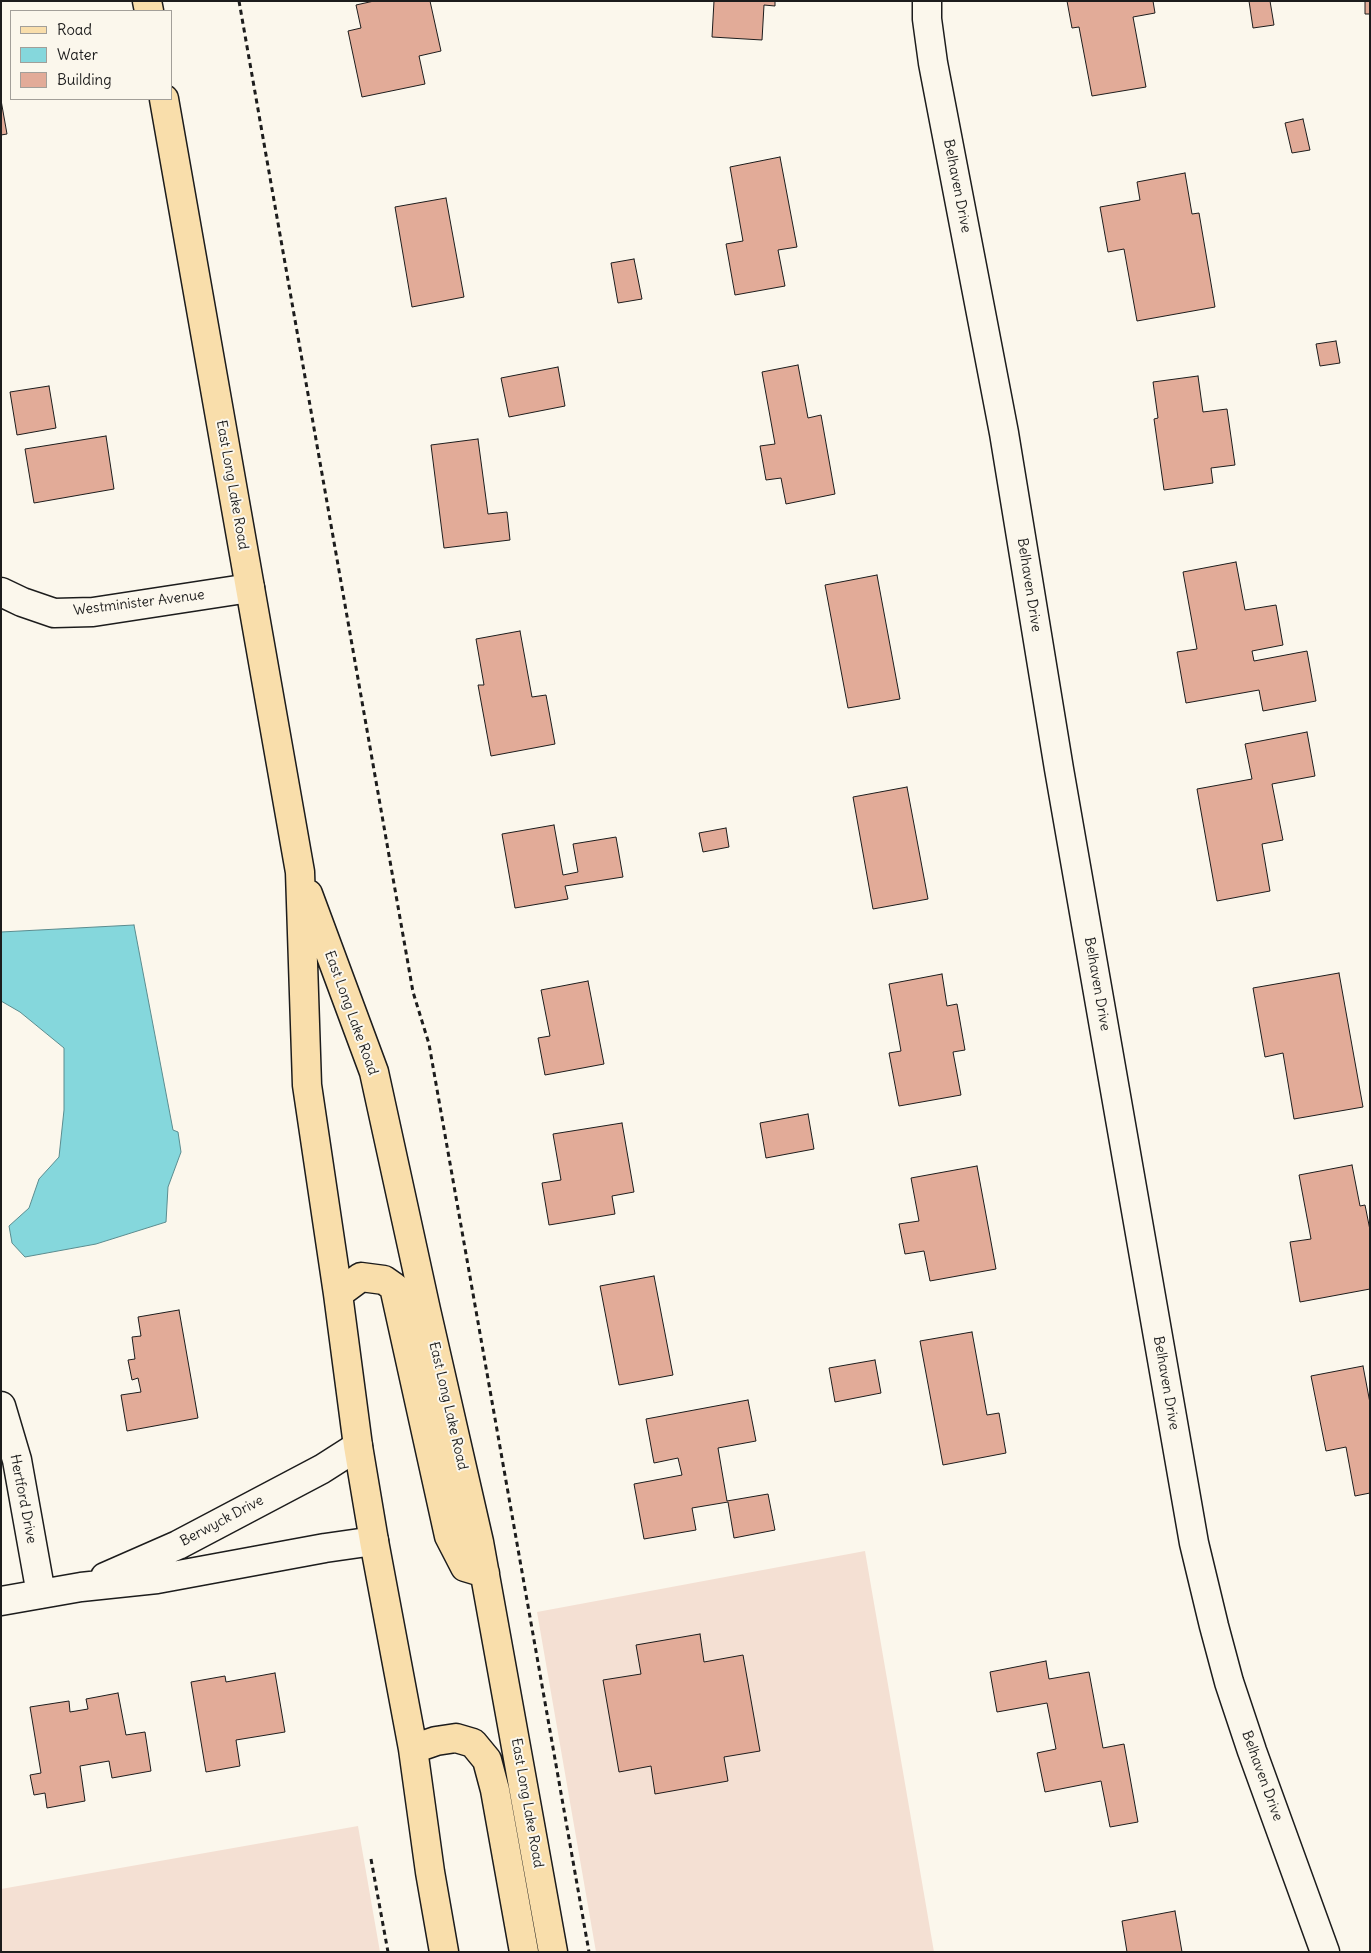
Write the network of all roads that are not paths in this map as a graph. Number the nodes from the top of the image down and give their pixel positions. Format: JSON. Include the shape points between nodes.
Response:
{"nodes":[{"id":1,"x":927,"y":1,"type":"edge"},
{"id":2,"x":164,"y":100,"type":"edge"},
{"id":3,"x":250,"y":588,"type":"junction"},
{"id":4,"x":1,"y":592,"type":"edge"},
{"id":5,"x":300,"y":872,"type":"junction"},
{"id":6,"x":338,"y":1294,"type":"junction"},
{"id":7,"x":1,"y":1406,"type":"edge"},
{"id":8,"x":358,"y":1446,"type":"junction"},
{"id":9,"x":374,"y":1541,"type":"junction"},
{"id":10,"x":485,"y":1573,"type":"junction"},
{"id":11,"x":81,"y":1587,"type":"junction"},
{"id":12,"x":41,"y":1594,"type":"junction"},
{"id":13,"x":1,"y":1601,"type":"edge"},
{"id":14,"x":414,"y":1749,"type":"junction"},
{"id":15,"x":444,"y":1952,"type":"edge"},
{"id":16,"x":524,"y":1952,"type":"edge"},
{"id":17,"x":553,"y":1952,"type":"edge"},
{"id":18,"x":1326,"y":1952,"type":"edge"}],
"edges":[{"from":1,"to":18,"type":"street","name":"Belhaven Drive","via":[[933,63],[1004,433],[1194,1542],[1229,1682]]},
{"from":2,"to":3,"type":"main road","name":"East Long Lake Road"},
{"from":3,"to":4,"type":"street","name":"Westminister Avenue","via":[[93,612],[54,613]]},
{"from":3,"to":5,"type":"main road","name":"East Long Lake Road"},
{"from":5,"to":6,"type":"main road","name":"East Long Lake Road","via":[[307,1085]]},
{"from":5,"to":10,"type":"main road","name":"East Long Lake Road","via":[[374,1072]]},
{"from":6,"to":8,"type":"main road","name":"East Long Lake Road"},
{"from":6,"to":10,"type":"main road","via":[[362,1277],[384,1280],[394,1287],[448,1536],[465,1568]]},
{"from":7,"to":12,"type":"street","name":"Hertford Drive","via":[[17,1460]]},
{"from":8,"to":9,"type":"main road","name":"East Long Lake Road"},
{"from":8,"to":11,"type":"street","name":"Berwyck Drive","via":[[322,1469],[178,1545]]},
{"from":9,"to":11,"type":"street","name":"Berwyck Drive","via":[[157,1579]]},
{"from":9,"to":14,"type":"main road","name":"East Long Lake Road"},
{"from":10,"to":17,"type":"main road","name":"East Long Lake Road"},
{"from":11,"to":12,"type":"street","name":"Berwyck Drive"},
{"from":12,"to":13,"type":"street","name":"Berwyck Drive"},
{"from":14,"to":15,"type":"main road","name":"East Long Lake Road"},
{"from":14,"to":16,"type":"main road","via":[[456,1738],[473,1742],[487,1760]]}]}
